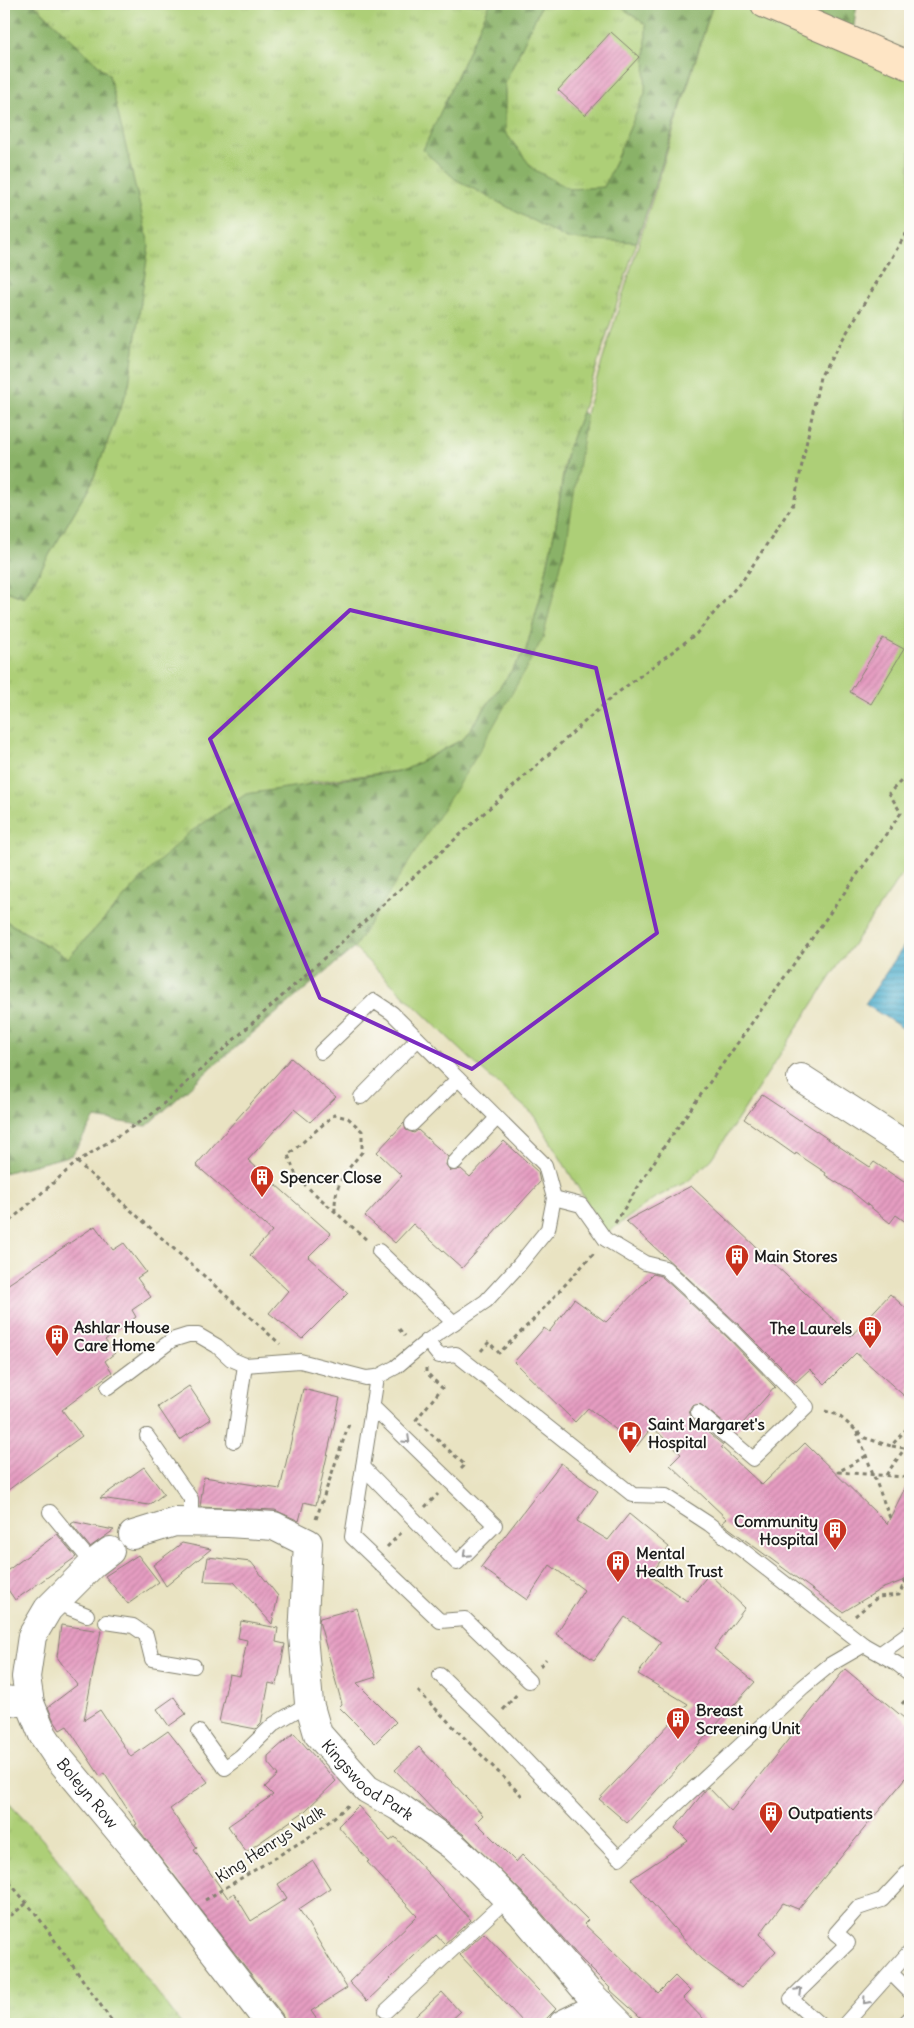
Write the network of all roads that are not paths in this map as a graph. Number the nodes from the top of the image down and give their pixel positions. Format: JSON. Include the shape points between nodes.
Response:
{"nodes":[{"id":1,"x":765,"y":4,"type":"edge"},
{"id":2,"x":910,"y":66,"type":"edge"},
{"id":3,"x":418,"y":1039,"type":"junction"},
{"id":4,"x":321,"y":1052,"type":"dead end"},
{"id":5,"x":801,"y":1078,"type":"dead end"},
{"id":6,"x":458,"y":1079,"type":"junction"},
{"id":7,"x":361,"y":1097,"type":"dead end"},
{"id":8,"x":497,"y":1118,"type":"junction"},
{"id":9,"x":412,"y":1124,"type":"dead end"},
{"id":10,"x":910,"y":1148,"type":"edge"},
{"id":11,"x":454,"y":1163,"type":"dead end"},
{"id":12,"x":554,"y":1198,"type":"junction"},
{"id":13,"x":379,"y":1251,"type":"road end"},
{"id":14,"x":454,"y":1323,"type":"junction"},
{"id":15,"x":421,"y":1346,"type":"junction"},
{"id":16,"x":245,"y":1365,"type":"junction"},
{"id":17,"x":377,"y":1377,"type":"junction"},
{"id":18,"x":108,"y":1388,"type":"dead end"},
{"id":19,"x":372,"y":1406,"type":"junction"},
{"id":20,"x":698,"y":1412,"type":"dead end"},
{"id":21,"x":147,"y":1436,"type":"dead end"},
{"id":22,"x":234,"y":1441,"type":"dead end"},
{"id":23,"x":363,"y":1467,"type":"junction"},
{"id":24,"x":50,"y":1512,"type":"dead end"},
{"id":25,"x":191,"y":1522,"type":"junction"},
{"id":26,"x":133,"y":1535,"type":"dead end"},
{"id":27,"x":101,"y":1557,"type":"joint"},
{"id":28,"x":54,"y":1602,"type":"junction"},
{"id":29,"x":87,"y":1615,"type":"dead end"},
{"id":30,"x":106,"y":1622,"type":"dead end"},
{"id":31,"x":910,"y":1632,"type":"edge"},
{"id":32,"x":864,"y":1645,"type":"junction"},
{"id":33,"x":884,"y":1650,"type":"junction"},
{"id":34,"x":194,"y":1666,"type":"dead end"},
{"id":35,"x":910,"y":1674,"type":"edge"},
{"id":36,"x":440,"y":1675,"type":"dead end"},
{"id":37,"x":529,"y":1681,"type":"road end"},
{"id":38,"x":4,"y":1700,"type":"edge"},
{"id":39,"x":30,"y":1703,"type":"junction"},
{"id":40,"x":309,"y":1703,"type":"junction"},
{"id":41,"x":199,"y":1732,"type":"dead end"},
{"id":42,"x":910,"y":1870,"type":"edge"},
{"id":43,"x":506,"y":1898,"type":"junction"},
{"id":44,"x":910,"y":1952,"type":"edge"},
{"id":45,"x":891,"y":1973,"type":"junction"},
{"id":46,"x":910,"y":1992,"type":"edge"},
{"id":47,"x":386,"y":2012,"type":"dead end"},
{"id":48,"x":611,"y":2015,"type":"edge"},
{"id":49,"x":910,"y":2018,"type":"edge"},
{"id":50,"x":270,"y":2024,"type":"edge"},
{"id":51,"x":563,"y":2024,"type":"edge"},
{"id":52,"x":819,"y":2024,"type":"edge"},
{"id":53,"x":845,"y":2024,"type":"edge"},
{"id":54,"x":904,"y":2024,"type":"edge"}],
"edges":[{"from":1,"to":2,"type":"street"},
{"from":3,"to":4,"type":"lane","via":[[392,1013],[374,1001]]},
{"from":3,"to":6,"type":"lane"},
{"from":3,"to":7,"type":"lane"},
{"from":5,"to":10,"type":"street"},
{"from":6,"to":8,"type":"lane"},
{"from":6,"to":9,"type":"lane"},
{"from":8,"to":11,"type":"lane"},
{"from":8,"to":12,"type":"lane","via":[[545,1166]]},
{"from":12,"to":14,"type":"lane","via":[[548,1229],[486,1301]]},
{"from":12,"to":20,"type":"lane","via":[[581,1204],[605,1239],[645,1263],[665,1268],[733,1331],[807,1407],[753,1459]]},
{"from":13,"to":14,"type":"lane"},
{"from":14,"to":15,"type":"lane"},
{"from":15,"to":17,"type":"lane","via":[[396,1367]]},
{"from":15,"to":32,"type":"lane","via":[[439,1356],[456,1354],[633,1495],[666,1496],[709,1524]]},
{"from":16,"to":17,"type":"lane","via":[[300,1360],[366,1378]]},
{"from":16,"to":18,"type":"lane","via":[[231,1359],[206,1334],[188,1335],[172,1340],[142,1368]]},
{"from":16,"to":22,"type":"lane"},
{"from":17,"to":19,"type":"lane"},
{"from":19,"to":23,"type":"lane"},
{"from":19,"to":23,"type":"lane","one_way":true,"via":[[495,1525],[457,1563]]},
{"from":21,"to":25,"type":"lane","via":[[191,1499]]},
{"from":23,"to":37,"type":"lane","via":[[352,1537],[440,1621],[465,1619]]},
{"from":24,"to":27,"type":"lane"},
{"from":25,"to":26,"type":"street","via":[[175,1522]]},
{"from":25,"to":40,"type":"street","name":"Kingswood Park","via":[[274,1526],[308,1543],[303,1636]]},
{"from":27,"to":28,"type":"street","name":"Boleyn Row"},
{"from":28,"to":29,"type":"lane"},
{"from":28,"to":39,"type":"street","name":"Boleyn Row","via":[[32,1636],[26,1677]]},
{"from":30,"to":34,"type":"lane","via":[[134,1626],[146,1635],[152,1659]]},
{"from":31,"to":33,"type":"lane"},
{"from":32,"to":33,"type":"lane"},
{"from":32,"to":36,"type":"lane","via":[[831,1664],[803,1687],[619,1858]]},
{"from":33,"to":35,"type":"lane"},
{"from":38,"to":39,"type":"street"},
{"from":39,"to":50,"type":"street","name":"Boleyn Row","via":[[43,1735],[57,1756],[141,1857]]},
{"from":40,"to":41,"type":"lane","via":[[274,1724],[225,1768]]},
{"from":40,"to":43,"type":"street","name":"Kingswood Park","via":[[318,1734],[367,1789],[454,1846]]},
{"from":52,"to":42,"type":"lane","one_way":true,"via":[[791,1999],[848,1943],[836,1933],[858,1908],[882,1900]]},
{"from":43,"to":47,"type":"lane"},
{"from":43,"to":48,"type":"street","name":"Kingswood Park"},
{"from":44,"to":45,"type":"lane"},
{"from":45,"to":46,"type":"lane"},
{"from":45,"to":53,"type":"lane","one_way":true},
{"from":48,"to":51,"type":"street"},
{"from":49,"to":54,"type":"lane"}]}
